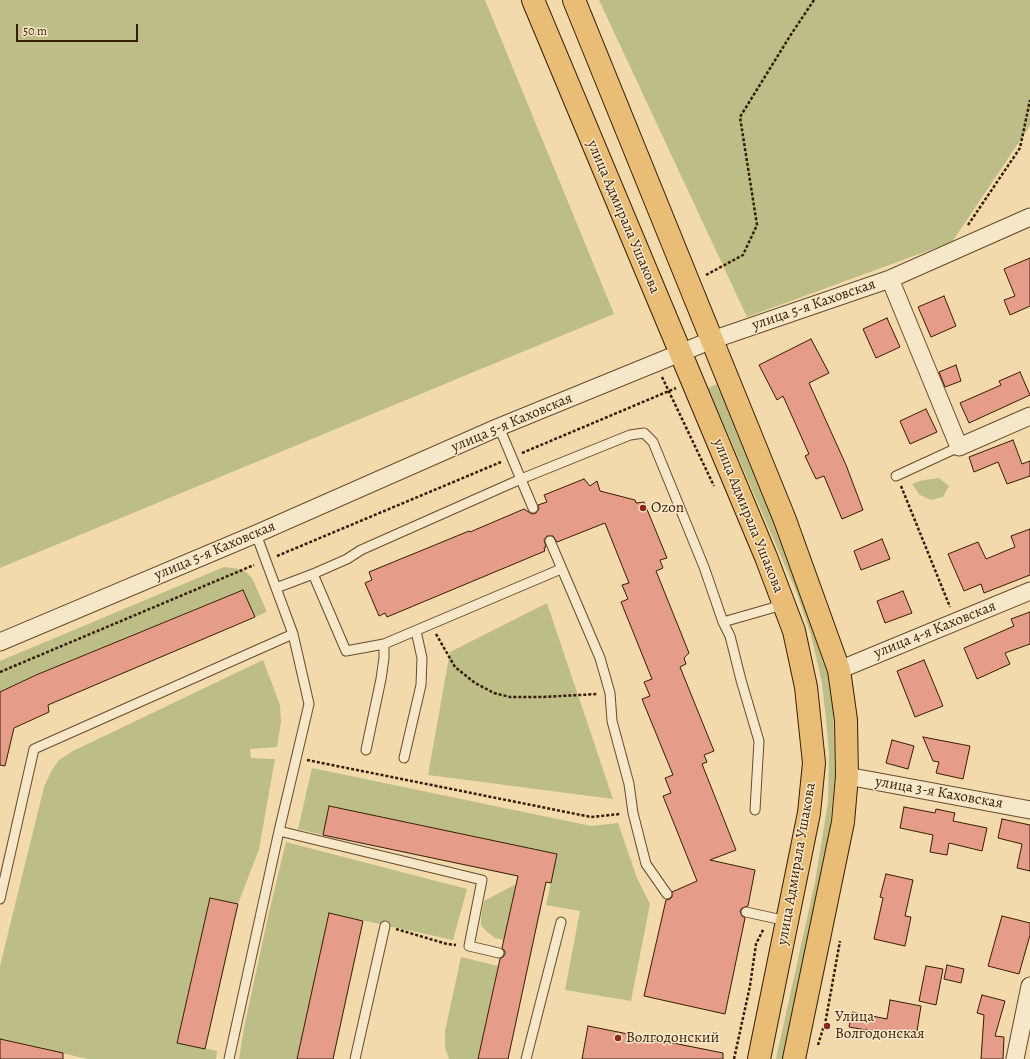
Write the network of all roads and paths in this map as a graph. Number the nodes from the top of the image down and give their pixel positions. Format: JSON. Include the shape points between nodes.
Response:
{"nodes":[{"id":1,"x":533,"y":0,"type":"edge"},
{"id":2,"x":574,"y":0,"type":"edge"},
{"id":3,"x":814,"y":0,"type":"edge"},
{"id":4,"x":1030,"y":100,"type":"edge"},
{"id":5,"x":1030,"y":217,"type":"edge"},
{"id":6,"x":967,"y":226,"type":"dead end"},
{"id":7,"x":704,"y":275,"type":"dead end"},
{"id":8,"x":890,"y":279,"type":"junction"},
{"id":9,"x":712,"y":340,"type":"junction"},
{"id":10,"x":680,"y":354,"type":"junction"},
{"id":11,"x":693,"y":382,"type":"junction"},
{"id":12,"x":1030,"y":416,"type":"edge"},
{"id":13,"x":499,"y":427,"type":"junction"},
{"id":14,"x":959,"y":447,"type":"junction"},
{"id":15,"x":512,"y":457,"type":"junction"},
{"id":16,"x":896,"y":476,"type":"joint"},
{"id":17,"x":521,"y":479,"type":"junction"},
{"id":18,"x":533,"y":508,"type":"dead end"},
{"id":19,"x":256,"y":534,"type":"junction"},
{"id":20,"x":550,"y":541,"type":"dead end"},
{"id":21,"x":266,"y":560,"type":"junction"},
{"id":22,"x":561,"y":569,"type":"junction"},
{"id":23,"x":314,"y":574,"type":"junction"},
{"id":24,"x":276,"y":588,"type":"junction"},
{"id":25,"x":1030,"y":591,"type":"edge"},
{"id":26,"x":783,"y":602,"type":"junction"},
{"id":27,"x":956,"y":621,"type":"junction"},
{"id":28,"x":723,"y":622,"type":"junction"},
{"id":29,"x":431,"y":624,"type":"junction"},
{"id":30,"x":416,"y":631,"type":"junction"},
{"id":31,"x":293,"y":634,"type":"junction"},
{"id":32,"x":0,"y":642,"type":"edge"},
{"id":33,"x":384,"y":644,"type":"junction"},
{"id":34,"x":839,"y":670,"type":"junction"},
{"id":35,"x":0,"y":672,"type":"edge"},
{"id":36,"x":610,"y":693,"type":"junction"},
{"id":37,"x":366,"y":750,"type":"dead end"},
{"id":38,"x":297,"y":757,"type":"junction"},
{"id":39,"x":404,"y":758,"type":"dead end"},
{"id":40,"x":847,"y":776,"type":"junction"},
{"id":41,"x":755,"y":810,"type":"dead end"},
{"id":42,"x":1030,"y":810,"type":"edge"},
{"id":43,"x":633,"y":813,"type":"junction"},
{"id":44,"x":279,"y":831,"type":"junction"},
{"id":45,"x":667,"y":894,"type":"dead end"},
{"id":46,"x":0,"y":899,"type":"edge"},
{"id":47,"x":746,"y":912,"type":"dead end"},
{"id":48,"x":561,"y":922,"type":"dead end"},
{"id":49,"x":787,"y":922,"type":"junction"},
{"id":50,"x":385,"y":926,"type":"joint"},
{"id":51,"x":469,"y":946,"type":"junction"},
{"id":52,"x":499,"y":953,"type":"dead end"},
{"id":53,"x":1030,"y":986,"type":"edge"},
{"id":54,"x":229,"y":1059,"type":"edge"},
{"id":55,"x":355,"y":1059,"type":"edge"},
{"id":56,"x":526,"y":1059,"type":"edge"},
{"id":57,"x":759,"y":1059,"type":"edge"},
{"id":58,"x":794,"y":1059,"type":"edge"},
{"id":59,"x":1015,"y":1059,"type":"edge"}],
"edges":[{"from":1,"to":10,"type":"main road","name":"улица Адмирала Ушакова"},
{"from":2,"to":9,"type":"main road","name":"улица Адмирала Ушакова"},
{"from":3,"to":7,"type":"path","via":[[740,117],[757,225],[743,255]]},
{"from":4,"to":6,"type":"path","via":[[1020,148]]},
{"from":5,"to":8,"type":"street","name":"улица 5-я Каховская"},
{"from":8,"to":9,"type":"street","name":"улица 5-я Каховская"},
{"from":8,"to":14,"type":"street"},
{"from":9,"to":10,"type":"street","name":"улица 5-я Каховская"},
{"from":9,"to":34,"type":"main road","name":"улица Адмирала Ушакова","via":[[785,520]]},
{"from":10,"to":11,"type":"main road","name":"улица Адмирала Ушакова"},
{"from":10,"to":13,"type":"street","name":"улица 5-я Каховская"},
{"from":11,"to":15,"type":"path"},
{"from":11,"to":26,"type":"main road","name":"улица Адмирала Ушакова"},
{"from":12,"to":14,"type":"street"},
{"from":13,"to":15,"type":"lane"},
{"from":13,"to":19,"type":"street","name":"улица 5-я Каховская"},
{"from":14,"to":16,"type":"lane"},
{"from":15,"to":17,"type":"lane"},
{"from":15,"to":21,"type":"path"},
{"from":16,"to":27,"type":"path"},
{"from":17,"to":18,"type":"lane"},
{"from":17,"to":23,"type":"lane","via":[[361,550]]},
{"from":17,"to":28,"type":"lane","via":[[630,434],[644,433],[653,442],[704,567]]},
{"from":19,"to":21,"type":"lane"},
{"from":19,"to":32,"type":"street","name":"улица 5-я Каховская"},
{"from":20,"to":22,"type":"lane"},
{"from":21,"to":24,"type":"lane"},
{"from":21,"to":35,"type":"path"},
{"from":22,"to":29,"type":"lane"},
{"from":22,"to":36,"type":"lane","via":[[600,658]]},
{"from":23,"to":24,"type":"lane"},
{"from":23,"to":33,"type":"lane","via":[[346,651]]},
{"from":24,"to":31,"type":"lane"},
{"from":25,"to":27,"type":"street","name":"улица 4-я Каховская"},
{"from":26,"to":28,"type":"lane","via":[[772,608]]},
{"from":26,"to":49,"type":"main road","name":"улица Адмирала Ушакова","via":[[794,631],[806,687],[814,763],[809,813]]},
{"from":27,"to":34,"type":"street","name":"улица 4-я Каховская"},
{"from":28,"to":41,"type":"lane","via":[[730,636],[759,741]]},
{"from":29,"to":30,"type":"lane"},
{"from":29,"to":36,"type":"path","via":[[455,667],[475,683],[494,693],[510,697],[542,697]]},
{"from":30,"to":33,"type":"lane"},
{"from":30,"to":39,"type":"lane","via":[[422,658],[421,685]]},
{"from":31,"to":38,"type":"lane","via":[[309,704]]},
{"from":31,"to":46,"type":"lane","via":[[34,749]]},
{"from":33,"to":37,"type":"lane","via":[[381,679]]},
{"from":34,"to":40,"type":"main road","name":"улица Адмирала Ушакова","via":[[846,720]]},
{"from":36,"to":43,"type":"lane","via":[[612,721],[629,784]]},
{"from":38,"to":43,"type":"path","via":[[591,817]]},
{"from":38,"to":44,"type":"lane"},
{"from":40,"to":42,"type":"street","name":"улица 3-я Каховская"},
{"from":40,"to":58,"type":"main road","name":"улица Адмирала Ушакова","via":[[843,822]]},
{"from":43,"to":45,"type":"lane","via":[[646,864]]},
{"from":44,"to":51,"type":"lane","via":[[482,880]]},
{"from":44,"to":54,"type":"lane"},
{"from":47,"to":49,"type":"lane"},
{"from":48,"to":56,"type":"lane"},
{"from":49,"to":57,"type":"main road","name":"улица Адмирала Ушакова"},
{"from":50,"to":51,"type":"path","via":[[448,944]]},
{"from":50,"to":55,"type":"lane"},
{"from":51,"to":52,"type":"lane"},
{"from":53,"to":59,"type":"street"}]}
